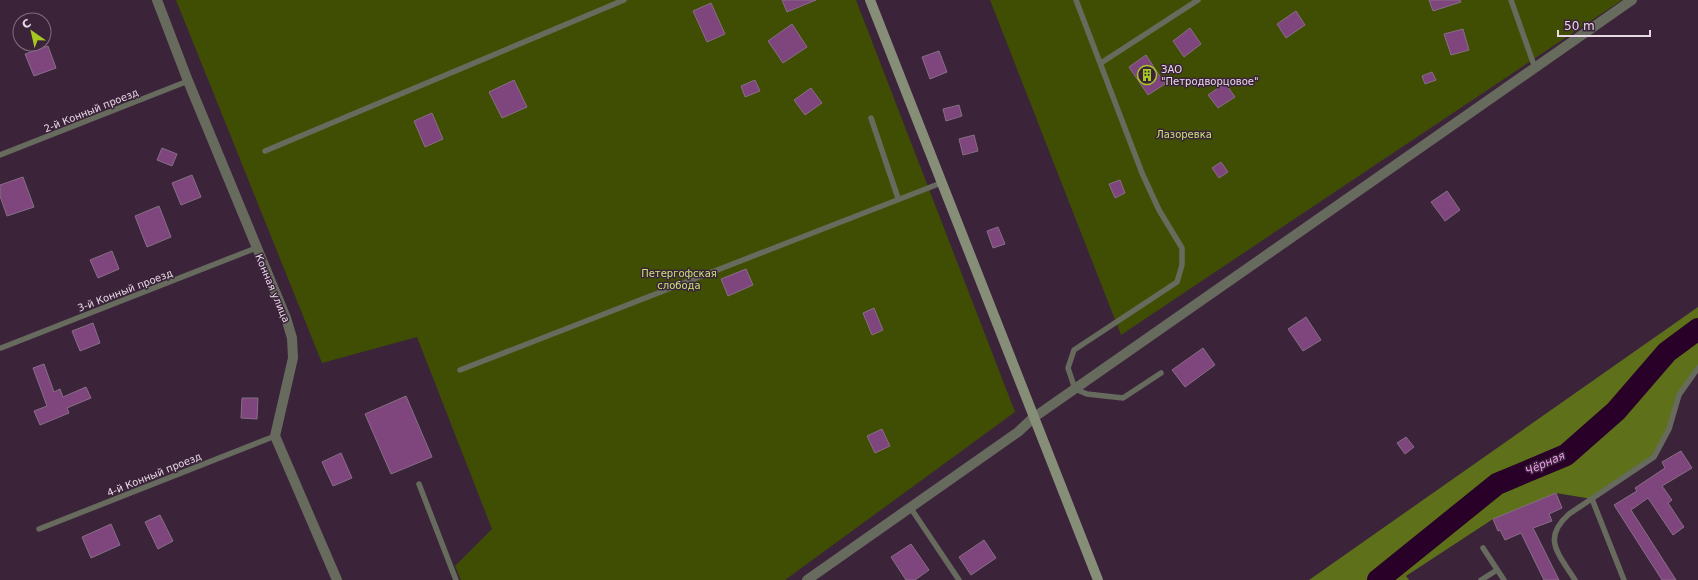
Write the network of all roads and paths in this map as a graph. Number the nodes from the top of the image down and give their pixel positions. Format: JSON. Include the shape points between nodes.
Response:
{"nodes":[{"id":1,"x":157,"y":0,"type":"edge"},
{"id":2,"x":624,"y":0,"type":"edge"},
{"id":3,"x":870,"y":0,"type":"edge"},
{"id":4,"x":1076,"y":0,"type":"edge"},
{"id":5,"x":1198,"y":0,"type":"edge"},
{"id":6,"x":1511,"y":0,"type":"edge"},
{"id":7,"x":1632,"y":0,"type":"edge"},
{"id":8,"x":1101,"y":63,"type":"junction"},
{"id":9,"x":1535,"y":68,"type":"junction"},
{"id":10,"x":188,"y":81,"type":"junction"},
{"id":11,"x":871,"y":118,"type":"dead end"},
{"id":12,"x":266,"y":151,"type":"dead end"},
{"id":13,"x":0,"y":155,"type":"edge"},
{"id":14,"x":941,"y":183,"type":"junction"},
{"id":15,"x":898,"y":198,"type":"junction"},
{"id":16,"x":256,"y":248,"type":"junction"},
{"id":17,"x":1,"y":348,"type":"dead end"},
{"id":18,"x":1698,"y":368,"type":"edge"},
{"id":19,"x":460,"y":370,"type":"dead end"},
{"id":20,"x":1161,"y":374,"type":"dead end"},
{"id":21,"x":1075,"y":389,"type":"junction"},
{"id":22,"x":1033,"y":418,"type":"junction"},
{"id":23,"x":275,"y":436,"type":"junction"},
{"id":24,"x":419,"y":484,"type":"dead end"},
{"id":25,"x":1592,"y":499,"type":"junction"},
{"id":26,"x":910,"y":507,"type":"junction"},
{"id":27,"x":39,"y":529,"type":"dead end"},
{"id":28,"x":1483,"y":548,"type":"dead end"},
{"id":29,"x":1496,"y":570,"type":"junction"},
{"id":30,"x":337,"y":580,"type":"edge"},
{"id":31,"x":456,"y":580,"type":"edge"},
{"id":32,"x":807,"y":580,"type":"edge"},
{"id":33,"x":959,"y":580,"type":"edge"},
{"id":34,"x":1098,"y":580,"type":"edge"},
{"id":35,"x":1481,"y":580,"type":"edge"},
{"id":36,"x":1504,"y":580,"type":"edge"},
{"id":37,"x":1575,"y":580,"type":"edge"},
{"id":38,"x":1624,"y":580,"type":"edge"}],
"edges":[{"from":1,"to":10,"type":"street","name":"Конная улица"},
{"from":2,"to":12,"type":"lane"},
{"from":3,"to":14,"type":"street"},
{"from":4,"to":8,"type":"lane"},
{"from":5,"to":8,"type":"lane"},
{"from":6,"to":9,"type":"lane"},
{"from":7,"to":9,"type":"street"},
{"from":8,"to":21,"type":"lane","via":[[1142,173],[1159,210],[1182,248],[1182,265],[1177,282],[1074,350],[1068,368]]},
{"from":9,"to":21,"type":"street"},
{"from":10,"to":13,"type":"lane","name":"2-й Конный проезд"},
{"from":10,"to":16,"type":"street","name":"Конная улица"},
{"from":11,"to":15,"type":"lane"},
{"from":14,"to":15,"type":"lane"},
{"from":14,"to":22,"type":"street"},
{"from":15,"to":19,"type":"lane"},
{"from":16,"to":17,"type":"lane","name":"3-й Конный проезд"},
{"from":16,"to":23,"type":"street","name":"Конная улица","via":[[292,338],[293,358]]},
{"from":18,"to":25,"type":"lane","via":[[1679,395],[1669,429],[1654,457]]},
{"from":20,"to":21,"type":"lane","via":[[1123,398],[1087,394]]},
{"from":21,"to":22,"type":"street"},
{"from":22,"to":26,"type":"street","via":[[1018,432]]},
{"from":22,"to":34,"type":"street"},
{"from":23,"to":27,"type":"lane","name":"4-й Конный проезд"},
{"from":23,"to":30,"type":"street"},
{"from":24,"to":31,"type":"lane"},
{"from":25,"to":37,"type":"lane","via":[[1559,523],[1554,534],[1555,546]]},
{"from":25,"to":38,"type":"lane"},
{"from":26,"to":32,"type":"street"},
{"from":26,"to":33,"type":"lane"},
{"from":28,"to":29,"type":"lane"},
{"from":29,"to":35,"type":"lane"},
{"from":29,"to":36,"type":"lane"}]}
